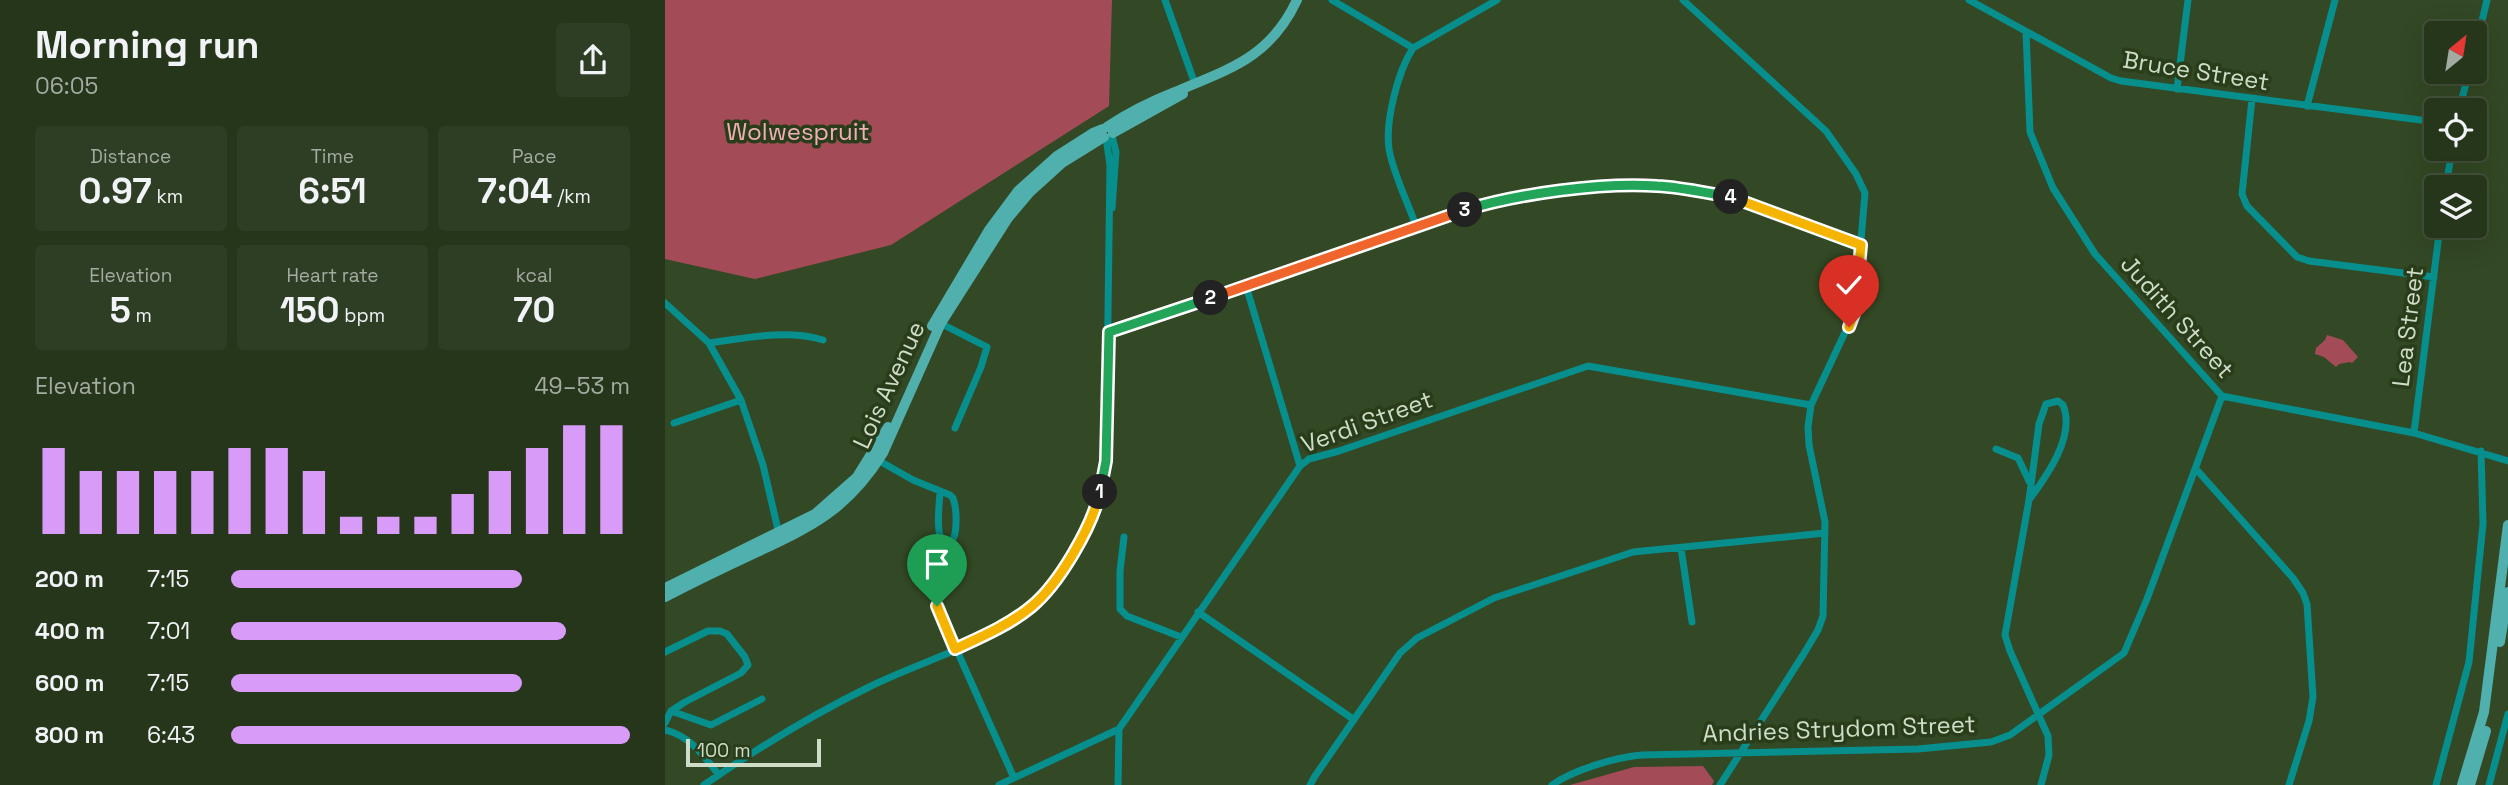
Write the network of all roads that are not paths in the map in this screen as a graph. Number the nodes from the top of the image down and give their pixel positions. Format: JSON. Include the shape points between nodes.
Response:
{"nodes":[{"id":1,"x":1165,"y":0,"type":"edge"},
{"id":2,"x":1297,"y":0,"type":"edge"},
{"id":3,"x":1332,"y":0,"type":"edge"},
{"id":4,"x":1497,"y":0,"type":"edge"},
{"id":5,"x":1683,"y":0,"type":"edge"},
{"id":6,"x":1969,"y":0,"type":"edge"},
{"id":7,"x":2188,"y":0,"type":"edge"},
{"id":8,"x":2335,"y":0,"type":"edge"},
{"id":9,"x":2487,"y":0,"type":"edge"},
{"id":10,"x":2482,"y":21,"type":"edge"},
{"id":11,"x":2026,"y":32,"type":"junction"},
{"id":12,"x":1413,"y":48,"type":"junction"},
{"id":13,"x":1192,"y":86,"type":"junction"},
{"id":14,"x":2177,"y":89,"type":"junction"},
{"id":15,"x":2252,"y":99,"type":"junction"},
{"id":16,"x":2307,"y":106,"type":"junction"},
{"id":17,"x":2424,"y":121,"type":"edge"},
{"id":18,"x":1108,"y":133,"type":"junction"},
{"id":19,"x":1416,"y":226,"type":"junction"},
{"id":20,"x":2439,"y":238,"type":"edge"},
{"id":21,"x":1861,"y":245,"type":"junction"},
{"id":22,"x":2434,"y":277,"type":"junction"},
{"id":23,"x":1246,"y":286,"type":"junction"},
{"id":24,"x":665,"y":303,"type":"edge"},
{"id":25,"x":938,"y":322,"type":"junction"},
{"id":26,"x":1109,"y":332,"type":"junction"},
{"id":27,"x":823,"y":340,"type":"dead end"},
{"id":28,"x":709,"y":342,"type":"junction"},
{"id":29,"x":2222,"y":396,"type":"junction"},
{"id":30,"x":741,"y":400,"type":"junction"},
{"id":31,"x":1811,"y":405,"type":"junction"},
{"id":32,"x":674,"y":423,"type":"dead end"},
{"id":33,"x":955,"y":428,"type":"dead end"},
{"id":34,"x":2414,"y":433,"type":"junction"},
{"id":35,"x":1996,"y":449,"type":"dead end"},
{"id":36,"x":2481,"y":452,"type":"junction"},
{"id":37,"x":875,"y":458,"type":"junction"},
{"id":38,"x":2508,"y":461,"type":"edge"},
{"id":39,"x":1300,"y":466,"type":"junction"},
{"id":40,"x":2196,"y":469,"type":"junction"},
{"id":41,"x":2031,"y":484,"type":"junction"},
{"id":42,"x":940,"y":492,"type":"junction"},
{"id":43,"x":2029,"y":500,"type":"junction"},
{"id":44,"x":2508,"y":525,"type":"edge"},
{"id":45,"x":1825,"y":534,"type":"junction"},
{"id":46,"x":1124,"y":537,"type":"dead end"},
{"id":47,"x":779,"y":538,"type":"junction"},
{"id":48,"x":1681,"y":548,"type":"junction"},
{"id":49,"x":665,"y":588,"type":"edge"},
{"id":50,"x":2508,"y":592,"type":"edge"},
{"id":51,"x":665,"y":597,"type":"edge"},
{"id":52,"x":937,"y":606,"type":"dead end"},
{"id":53,"x":1198,"y":612,"type":"junction"},
{"id":54,"x":1692,"y":622,"type":"dead end"},
{"id":55,"x":1181,"y":637,"type":"junction"},
{"id":56,"x":955,"y":649,"type":"junction"},
{"id":57,"x":665,"y":652,"type":"edge"},
{"id":58,"x":762,"y":699,"type":"dead end"},
{"id":59,"x":671,"y":711,"type":"junction"},
{"id":60,"x":2508,"y":714,"type":"edge"},
{"id":61,"x":2039,"y":716,"type":"junction"},
{"id":62,"x":1353,"y":719,"type":"junction"},
{"id":63,"x":665,"y":723,"type":"edge"},
{"id":64,"x":1119,"y":729,"type":"junction"},
{"id":65,"x":665,"y":730,"type":"edge"},
{"id":66,"x":1741,"y":752,"type":"junction"},
{"id":67,"x":719,"y":775,"type":"junction"},
{"id":68,"x":1014,"y":778,"type":"junction"},
{"id":69,"x":704,"y":785,"type":"edge"},
{"id":70,"x":999,"y":785,"type":"edge"},
{"id":71,"x":1118,"y":785,"type":"edge"},
{"id":72,"x":1310,"y":785,"type":"edge"},
{"id":73,"x":1552,"y":785,"type":"edge"},
{"id":74,"x":1720,"y":785,"type":"edge"},
{"id":75,"x":2041,"y":785,"type":"edge"},
{"id":76,"x":2288,"y":785,"type":"edge"},
{"id":77,"x":2436,"y":785,"type":"edge"},
{"id":78,"x":2462,"y":785,"type":"edge"},
{"id":79,"x":2470,"y":785,"type":"edge"},
{"id":80,"x":2489,"y":785,"type":"edge"}],
"edges":[{"from":1,"to":13,"type":"street"},
{"from":2,"to":13,"type":"street","name":"Lois Avenue","via":[[1260,51]]},
{"from":3,"to":12,"type":"street"},
{"from":4,"to":12,"type":"street"},
{"from":5,"to":21,"type":"street","via":[[1822,127],[1842,151],[1865,194]]},
{"from":6,"to":11,"type":"street","name":"Bruce Street"},
{"from":7,"to":14,"type":"street"},
{"from":8,"to":16,"type":"street"},
{"from":9,"to":10,"type":"street"},
{"from":11,"to":14,"type":"street","name":"Bruce Street","via":[[2111,78]]},
{"from":11,"to":29,"type":"street","name":"Judith Street","via":[[2031,132],[2053,188],[2095,254]]},
{"from":12,"to":19,"type":"street","via":[[1398,87],[1388,137],[1389,152]]},
{"from":13,"to":18,"type":"street","name":"Lois Avenue"},
{"from":14,"to":15,"type":"street","name":"Bruce Street"},
{"from":15,"to":16,"type":"street","name":"Bruce Street"},
{"from":15,"to":22,"type":"street","via":[[2242,194],[2247,206],[2290,252],[2309,261]]},
{"from":16,"to":17,"type":"street","name":"Bruce Street"},
{"from":18,"to":25,"type":"street","name":"Lois Avenue","via":[[1062,163],[1017,206]]},
{"from":18,"to":26,"type":"street","via":[[1117,152],[1110,215]]},
{"from":19,"to":21,"type":"street","via":[[1512,198],[1644,185],[1731,197]]},
{"from":19,"to":23,"type":"street"},
{"from":20,"to":22,"type":"street","name":"Lea Street"},
{"from":21,"to":31,"type":"street","via":[[1853,317]]},
{"from":22,"to":34,"type":"street","name":"Lea Street"},
{"from":23,"to":26,"type":"street"},
{"from":23,"to":39,"type":"street"},
{"from":24,"to":28,"type":"street"},
{"from":25,"to":33,"type":"street","via":[[986,350]]},
{"from":25,"to":37,"type":"street","name":"Lois Avenue","via":[[897,425]]},
{"from":26,"to":56,"type":"street","via":[[1106,461],[1089,525],[1032,606]]},
{"from":27,"to":28,"type":"street","via":[[772,335]]},
{"from":28,"to":30,"type":"street"},
{"from":29,"to":34,"type":"street","name":"Judith Street"},
{"from":29,"to":40,"type":"street","name":"Andries Strydom Street"},
{"from":30,"to":32,"type":"street"},
{"from":30,"to":47,"type":"street","via":[[764,465]]},
{"from":31,"to":39,"type":"street","name":"Verdi Street","via":[[1588,366]]},
{"from":31,"to":45,"type":"street","via":[[1808,436]]},
{"from":34,"to":36,"type":"street","name":"Judith Street"},
{"from":35,"to":41,"type":"street","via":[[2018,458]]},
{"from":36,"to":38,"type":"street","name":"Judith Street"},
{"from":36,"to":77,"type":"street","via":[[2483,524],[2469,662]]},
{"from":37,"to":42,"type":"street"},
{"from":37,"to":47,"type":"street","name":"Lois Avenue","via":[[861,485],[827,516],[801,532]]},
{"from":39,"to":53,"type":"street","name":"Verdi Street"},
{"from":40,"to":61,"type":"street","name":"Andries Strydom Street","via":[[2124,653]]},
{"from":40,"to":76,"type":"street","via":[[2293,578],[2307,604],[2312,705]]},
{"from":41,"to":43,"type":"street"},
{"from":41,"to":43,"type":"street","via":[[2042,412],[2049,402],[2058,401],[2066,415],[2059,454]]},
{"from":42,"to":42,"type":"street","via":[[954,500],[951,543],[942,543],[940,537]]},
{"from":43,"to":61,"type":"street","via":[[2005,635]]},
{"from":44,"to":78,"type":"street","via":[[2484,712]]},
{"from":45,"to":48,"type":"street"},
{"from":45,"to":66,"type":"street","via":[[1821,622]]},
{"from":46,"to":55,"type":"street","via":[[1120,609]]},
{"from":47,"to":49,"type":"street","name":"Lois Avenue"},
{"from":47,"to":51,"type":"street","name":"Lois Avenue"},
{"from":48,"to":54,"type":"street"},
{"from":48,"to":62,"type":"street","via":[[1608,559],[1494,598],[1441,624],[1400,653]]},
{"from":50,"to":79,"type":"street","via":[[2487,729]]},
{"from":52,"to":56,"type":"street"},
{"from":53,"to":55,"type":"street","name":"Verdi Street"},
{"from":53,"to":62,"type":"street"},
{"from":55,"to":64,"type":"street","name":"Verdi Street"},
{"from":56,"to":67,"type":"street","via":[[828,707]]},
{"from":56,"to":68,"type":"street"},
{"from":57,"to":59,"type":"street","via":[[713,631],[727,634],[748,665]]},
{"from":58,"to":59,"type":"street","via":[[711,725]]},
{"from":59,"to":63,"type":"street"},
{"from":60,"to":80,"type":"street"},
{"from":61,"to":66,"type":"street","name":"Andries Strydom Street","via":[[1991,742],[1897,750]]},
{"from":61,"to":75,"type":"street","via":[[2049,746]]},
{"from":62,"to":72,"type":"street"},
{"from":64,"to":68,"type":"street"},
{"from":64,"to":71,"type":"street"},
{"from":65,"to":67,"type":"street","via":[[693,744]]},
{"from":66,"to":73,"type":"street","name":"Andries Strydom Street","via":[[1633,755]]},
{"from":66,"to":74,"type":"street"},
{"from":67,"to":69,"type":"street"},
{"from":68,"to":70,"type":"street"}]}
